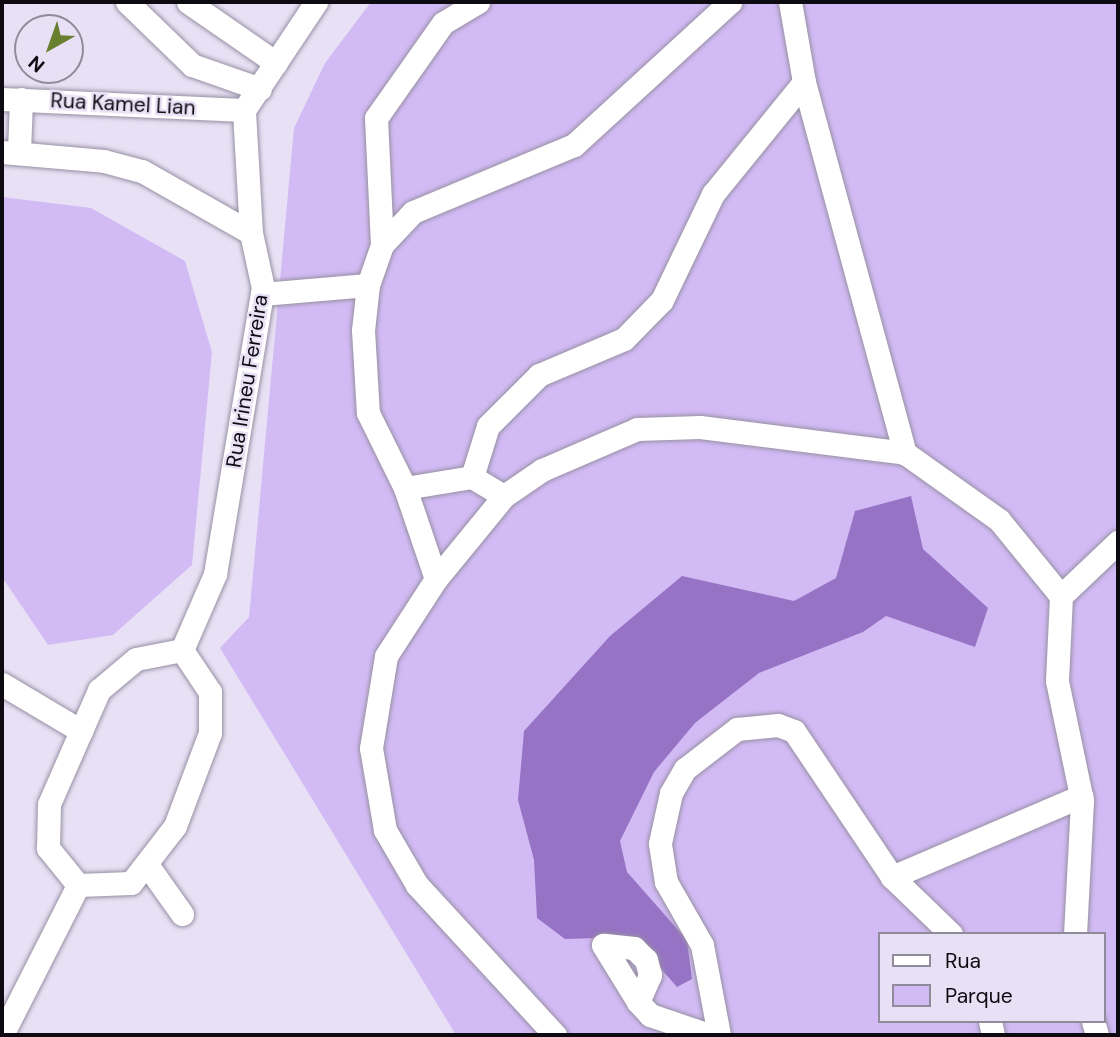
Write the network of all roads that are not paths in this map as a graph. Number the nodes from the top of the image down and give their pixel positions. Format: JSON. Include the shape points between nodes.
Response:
{"nodes":[{"id":1,"x":127,"y":2,"type":"edge"},
{"id":2,"x":188,"y":2,"type":"edge"},
{"id":3,"x":316,"y":2,"type":"edge"},
{"id":4,"x":478,"y":2,"type":"edge"},
{"id":5,"x":730,"y":2,"type":"edge"},
{"id":6,"x":790,"y":2,"type":"edge"},
{"id":7,"x":276,"y":63,"type":"junction"},
{"id":8,"x":804,"y":82,"type":"junction"},
{"id":9,"x":260,"y":89,"type":"junction"},
{"id":10,"x":11,"y":99,"type":"edge"},
{"id":11,"x":244,"y":110,"type":"junction"},
{"id":12,"x":11,"y":152,"type":"edge"},
{"id":13,"x":251,"y":233,"type":"junction"},
{"id":14,"x":382,"y":245,"type":"junction"},
{"id":15,"x":368,"y":285,"type":"junction"},
{"id":16,"x":262,"y":294,"type":"junction"},
{"id":17,"x":905,"y":453,"type":"junction"},
{"id":18,"x":472,"y":477,"type":"junction"},
{"id":19,"x":405,"y":488,"type":"junction"},
{"id":20,"x":504,"y":496,"type":"junction"},
{"id":21,"x":1118,"y":542,"type":"edge"},
{"id":22,"x":436,"y":579,"type":"junction"},
{"id":23,"x":1061,"y":596,"type":"junction"},
{"id":24,"x":182,"y":650,"type":"junction"},
{"id":25,"x":2,"y":684,"type":"edge"},
{"id":26,"x":81,"y":731,"type":"junction"},
{"id":27,"x":1081,"y":796,"type":"junction"},
{"id":28,"x":148,"y":866,"type":"junction"},
{"id":29,"x":892,"y":877,"type":"junction"},
{"id":30,"x":78,"y":885,"type":"junction"},
{"id":31,"x":182,"y":914,"type":"dead end"},
{"id":32,"x":949,"y":932,"type":"edge"},
{"id":33,"x":1075,"y":932,"type":"edge"},
{"id":34,"x":11,"y":998,"type":"edge"},
{"id":35,"x":638,"y":1002,"type":"dead end"},
{"id":36,"x":2,"y":1035,"type":"edge"},
{"id":37,"x":555,"y":1035,"type":"edge"},
{"id":38,"x":709,"y":1035,"type":"edge"},
{"id":39,"x":719,"y":1035,"type":"edge"}],
"edges":[{"from":1,"to":9,"type":"street","via":[[192,65]]},
{"from":2,"to":7,"type":"street"},
{"from":3,"to":7,"type":"street"},
{"from":4,"to":14,"type":"street","via":[[443,23],[376,118]]},
{"from":5,"to":14,"type":"street","via":[[574,145],[413,212]]},
{"from":6,"to":8,"type":"street"},
{"from":7,"to":9,"type":"street"},
{"from":8,"to":17,"type":"street"},
{"from":8,"to":18,"type":"street","via":[[713,194],[662,300],[624,339],[540,375],[488,426]]},
{"from":9,"to":11,"type":"street"},
{"from":10,"to":11,"type":"street","name":"Rua Kamel Lian"},
{"from":10,"to":12,"type":"street"},
{"from":11,"to":13,"type":"street","name":"Rua Irineu Ferreira"},
{"from":12,"to":13,"type":"street","via":[[142,171]]},
{"from":13,"to":16,"type":"street","name":"Rua Irineu Ferreira"},
{"from":14,"to":15,"type":"street"},
{"from":15,"to":16,"type":"street"},
{"from":15,"to":19,"type":"street","via":[[363,330],[368,413]]},
{"from":16,"to":24,"type":"street","name":"Rua Irineu Ferreira","via":[[215,574]]},
{"from":17,"to":20,"type":"street","via":[[699,427],[637,429],[542,470]]},
{"from":17,"to":23,"type":"street","via":[[999,520]]},
{"from":18,"to":19,"type":"street"},
{"from":18,"to":20,"type":"street"},
{"from":19,"to":22,"type":"street"},
{"from":20,"to":22,"type":"street"},
{"from":21,"to":23,"type":"street"},
{"from":22,"to":37,"type":"street","via":[[386,656],[371,748],[385,830],[417,885]]},
{"from":23,"to":27,"type":"street","via":[[1058,681]]},
{"from":24,"to":26,"type":"street","via":[[127,667],[99,690]]},
{"from":24,"to":28,"type":"street","via":[[210,692],[210,733],[175,826]]},
{"from":25,"to":26,"type":"street"},
{"from":26,"to":30,"type":"street","via":[[48,804],[48,848]]},
{"from":27,"to":29,"type":"street"},
{"from":27,"to":33,"type":"street"},
{"from":28,"to":30,"type":"street","via":[[131,883]]},
{"from":28,"to":31,"type":"street"},
{"from":29,"to":32,"type":"street"},
{"from":29,"to":39,"type":"street","via":[[794,731],[761,724],[711,745],[671,793],[660,843],[666,882],[702,945]]},
{"from":30,"to":34,"type":"street"},
{"from":34,"to":36,"type":"street"},
{"from":35,"to":38,"type":"street","via":[[650,1015]]}]}
